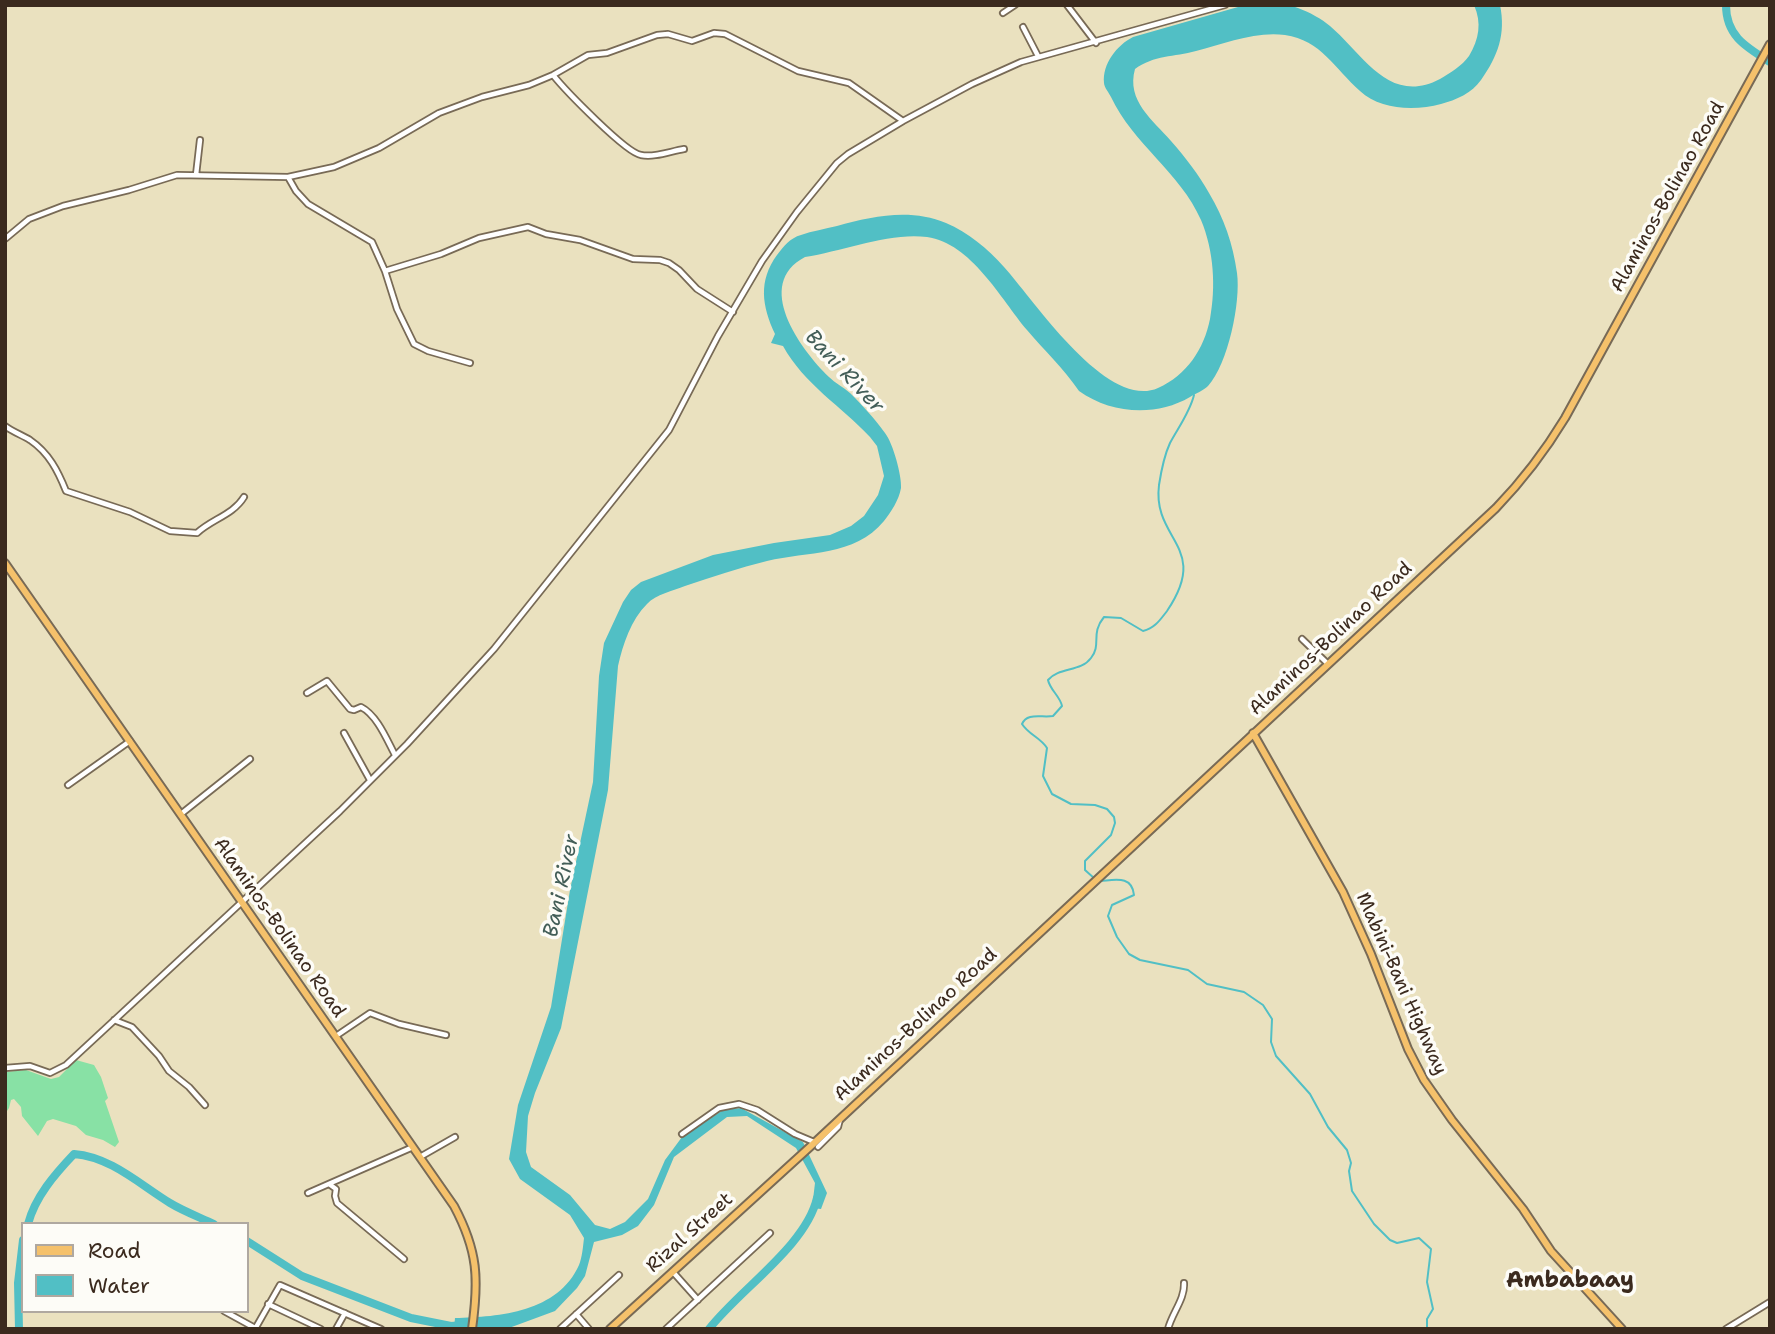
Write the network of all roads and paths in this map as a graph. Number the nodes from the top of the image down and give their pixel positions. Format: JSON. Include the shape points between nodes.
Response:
{"nodes":[{"id":1,"x":1015,"y":5,"type":"edge"},
{"id":2,"x":1066,"y":5,"type":"edge"},
{"id":3,"x":1225,"y":5,"type":"edge"},
{"id":4,"x":1003,"y":13,"type":"dead end"},
{"id":5,"x":1023,"y":27,"type":"dead end"},
{"id":6,"x":1096,"y":43,"type":"junction"},
{"id":7,"x":1770,"y":44,"type":"edge"},
{"id":8,"x":1038,"y":56,"type":"junction"},
{"id":9,"x":553,"y":75,"type":"junction"},
{"id":10,"x":903,"y":121,"type":"junction"},
{"id":11,"x":200,"y":140,"type":"dead end"},
{"id":12,"x":684,"y":149,"type":"dead end"},
{"id":13,"x":196,"y":175,"type":"junction"},
{"id":14,"x":288,"y":177,"type":"junction"},
{"id":15,"x":5,"y":239,"type":"edge"},
{"id":16,"x":385,"y":271,"type":"junction"},
{"id":17,"x":733,"y":312,"type":"junction"},
{"id":18,"x":470,"y":363,"type":"dead end"},
{"id":19,"x":5,"y":426,"type":"edge"},
{"id":20,"x":244,"y":497,"type":"dead end"},
{"id":21,"x":5,"y":563,"type":"edge"},
{"id":22,"x":1302,"y":639,"type":"dead end"},
{"id":23,"x":1328,"y":664,"type":"junction"},
{"id":24,"x":307,"y":693,"type":"dead end"},
{"id":25,"x":344,"y":733,"type":"dead end"},
{"id":26,"x":1253,"y":733,"type":"junction"},
{"id":27,"x":130,"y":741,"type":"junction"},
{"id":28,"x":395,"y":755,"type":"junction"},
{"id":29,"x":250,"y":759,"type":"dead end"},
{"id":30,"x":370,"y":780,"type":"junction"},
{"id":31,"x":68,"y":785,"type":"dead end"},
{"id":32,"x":181,"y":814,"type":"junction"},
{"id":33,"x":241,"y":902,"type":"junction"},
{"id":34,"x":113,"y":1020,"type":"junction"},
{"id":35,"x":446,"y":1035,"type":"dead end"},
{"id":36,"x":335,"y":1037,"type":"junction"},
{"id":37,"x":5,"y":1068,"type":"edge"},
{"id":38,"x":205,"y":1105,"type":"dead end"},
{"id":39,"x":682,"y":1134,"type":"dead end"},
{"id":40,"x":454,"y":1137,"type":"dead end"},
{"id":41,"x":814,"y":1145,"type":"junction"},
{"id":42,"x":412,"y":1147,"type":"junction"},
{"id":43,"x":420,"y":1157,"type":"junction"},
{"id":44,"x":793,"y":1162,"type":"joint"},
{"id":45,"x":330,"y":1184,"type":"junction"},
{"id":46,"x":308,"y":1193,"type":"dead end"},
{"id":47,"x":770,"y":1233,"type":"dead end"},
{"id":48,"x":404,"y":1259,"type":"dead end"},
{"id":49,"x":672,"y":1270,"type":"junction"},
{"id":50,"x":619,"y":1275,"type":"dead end"},
{"id":51,"x":1184,"y":1283,"type":"dead end"},
{"id":52,"x":698,"y":1300,"type":"junction"},
{"id":53,"x":1770,"y":1302,"type":"edge"},
{"id":54,"x":268,"y":1304,"type":"junction"},
{"id":55,"x":227,"y":1313,"type":"edge"},
{"id":56,"x":345,"y":1313,"type":"junction"},
{"id":57,"x":576,"y":1314,"type":"junction"},
{"id":58,"x":255,"y":1329,"type":"edge"},
{"id":59,"x":321,"y":1329,"type":"edge"},
{"id":60,"x":336,"y":1329,"type":"edge"},
{"id":61,"x":381,"y":1329,"type":"edge"},
{"id":62,"x":472,"y":1329,"type":"edge"},
{"id":63,"x":560,"y":1329,"type":"edge"},
{"id":64,"x":589,"y":1329,"type":"edge"},
{"id":65,"x":610,"y":1329,"type":"edge"},
{"id":66,"x":666,"y":1329,"type":"edge"},
{"id":67,"x":1168,"y":1329,"type":"edge"},
{"id":68,"x":1622,"y":1329,"type":"edge"},
{"id":69,"x":1726,"y":1329,"type":"edge"}],
"edges":[{"from":1,"to":4,"type":"street"},
{"from":2,"to":6,"type":"street"},
{"from":3,"to":6,"type":"street"},
{"from":5,"to":8,"type":"street"},
{"from":6,"to":8,"type":"street"},
{"from":7,"to":23,"type":"main road","name":"Alaminos-Bolinao Road","via":[[1536,463],[1496,508]]},
{"from":8,"to":10,"type":"street"},
{"from":9,"to":10,"type":"street","via":[[583,56],[607,53],[657,35],[692,41],[719,33],[798,71],[849,83]]},
{"from":9,"to":12,"type":"street","via":[[632,151],[646,155]]},
{"from":9,"to":14,"type":"street","via":[[439,113],[379,148],[334,167]]},
{"from":10,"to":17,"type":"street","via":[[832,167],[762,261]]},
{"from":11,"to":13,"type":"street"},
{"from":13,"to":14,"type":"street"},
{"from":13,"to":15,"type":"street","via":[[167,177],[63,206],[29,219]]},
{"from":14,"to":16,"type":"street","via":[[308,204],[372,242]]},
{"from":16,"to":17,"type":"street","via":[[479,238],[528,227],[633,259],[669,263],[697,289]]},
{"from":16,"to":18,"type":"street","via":[[414,344]]},
{"from":17,"to":28,"type":"street","via":[[669,430],[494,649]]},
{"from":19,"to":20,"type":"street","via":[[30,440],[52,462],[66,491],[170,531],[197,533]]},
{"from":21,"to":27,"type":"main road","name":"Alaminos-Bolinao Road"},
{"from":22,"to":23,"type":"street"},
{"from":23,"to":26,"type":"main road","name":"Alaminos-Bolinao Road"},
{"from":24,"to":28,"type":"street","via":[[327,681],[350,709],[368,711]]},
{"from":25,"to":30,"type":"street"},
{"from":26,"to":41,"type":"main road","name":"Alaminos-Bolinao Road"},
{"from":26,"to":68,"type":"main road","name":"Mabini-Bani Highway","via":[[1343,892],[1424,1080],[1551,1251]]},
{"from":27,"to":31,"type":"street"},
{"from":27,"to":32,"type":"main road","name":"Alaminos-Bolinao Road"},
{"from":28,"to":30,"type":"street"},
{"from":29,"to":32,"type":"street"},
{"from":30,"to":33,"type":"street"},
{"from":32,"to":33,"type":"main road","name":"Alaminos-Bolinao Road"},
{"from":33,"to":34,"type":"street"},
{"from":33,"to":36,"type":"main road","name":"Alaminos-Bolinao Road"},
{"from":34,"to":37,"type":"street","via":[[55,1072],[30,1066]]},
{"from":34,"to":38,"type":"street","via":[[132,1027]]},
{"from":35,"to":36,"type":"street","via":[[370,1013]]},
{"from":36,"to":42,"type":"main road","name":"Alaminos-Bolinao Road"},
{"from":39,"to":41,"type":"street","via":[[719,1108],[739,1104]]},
{"from":40,"to":43,"type":"street"},
{"from":41,"to":44,"type":"main road","name":"Alaminos-Bolinao Road"},
{"from":42,"to":43,"type":"main road","name":"Alaminos-Bolinao Road"},
{"from":42,"to":45,"type":"street"},
{"from":43,"to":62,"type":"main road","name":"Alaminos-Bolinao Road","via":[[464,1225],[477,1284]]},
{"from":44,"to":49,"type":"main road","name":"Rizal Street"},
{"from":45,"to":46,"type":"street"},
{"from":45,"to":48,"type":"street","via":[[336,1189],[337,1203]]},
{"from":47,"to":52,"type":"street"},
{"from":49,"to":52,"type":"street"},
{"from":49,"to":65,"type":"main road","name":"Rizal Street"},
{"from":50,"to":57,"type":"street"},
{"from":51,"to":67,"type":"street","via":[[1183,1297]]},
{"from":52,"to":66,"type":"street"},
{"from":53,"to":69,"type":"street"},
{"from":54,"to":56,"type":"street","via":[[279,1285]]},
{"from":54,"to":58,"type":"street"},
{"from":54,"to":59,"type":"street"},
{"from":55,"to":58,"type":"street"},
{"from":56,"to":60,"type":"street"},
{"from":56,"to":61,"type":"street"},
{"from":57,"to":63,"type":"street"},
{"from":57,"to":64,"type":"street"}]}
